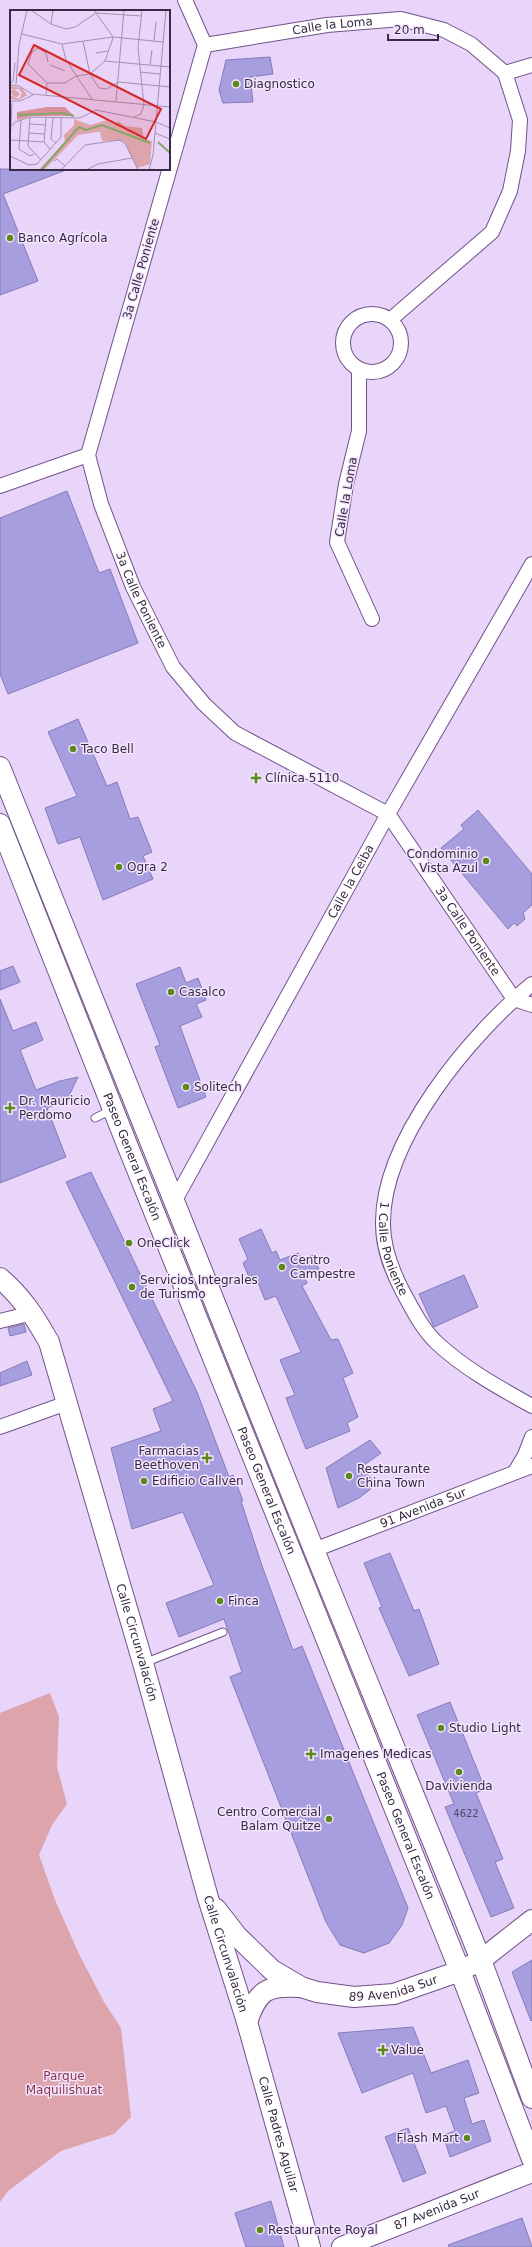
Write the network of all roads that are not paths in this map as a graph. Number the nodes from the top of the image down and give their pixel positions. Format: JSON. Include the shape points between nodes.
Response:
{"nodes":[{"id":1,"x":186,"y":0,"type":"edge"},
{"id":2,"x":205,"y":45,"type":"junction"},
{"id":3,"x":532,"y":65,"type":"edge"},
{"id":4,"x":505,"y":73,"type":"junction"},
{"id":5,"x":170,"y":168,"type":"edge"},
{"id":6,"x":169,"y":170,"type":"edge"},
{"id":7,"x":390,"y":320,"type":"junction"},
{"id":8,"x":359,"y":369,"type":"junction"},
{"id":9,"x":88,"y":455,"type":"junction"},
{"id":10,"x":0,"y":486,"type":"edge"},
{"id":11,"x":532,"y":564,"type":"edge"},
{"id":12,"x":372,"y":619,"type":"dead end"},
{"id":13,"x":0,"y":767,"type":"edge"},
{"id":14,"x":388,"y":814,"type":"junction"},
{"id":15,"x":0,"y":824,"type":"edge"},
{"id":16,"x":532,"y":984,"type":"edge"},
{"id":17,"x":514,"y":999,"type":"junction"},
{"id":18,"x":532,"y":1005,"type":"edge"},
{"id":19,"x":113,"y":1109,"type":"junction"},
{"id":20,"x":95,"y":1118,"type":"dead end"},
{"id":21,"x":174,"y":1202,"type":"junction"},
{"id":22,"x":0,"y":1278,"type":"edge"},
{"id":23,"x":33,"y":1313,"type":"junction"},
{"id":24,"x":0,"y":1321,"type":"edge"},
{"id":25,"x":67,"y":1403,"type":"junction"},
{"id":26,"x":532,"y":1407,"type":"edge"},
{"id":27,"x":0,"y":1427,"type":"edge"},
{"id":28,"x":532,"y":1437,"type":"edge"},
{"id":29,"x":532,"y":1466,"type":"edge"},
{"id":30,"x":515,"y":1472,"type":"junction"},
{"id":31,"x":314,"y":1550,"type":"junction"},
{"id":32,"x":223,"y":1632,"type":"dead end"},
{"id":33,"x":143,"y":1663,"type":"junction"},
{"id":34,"x":208,"y":1898,"type":"junction"},
{"id":35,"x":532,"y":1920,"type":"edge"},
{"id":36,"x":481,"y":1960,"type":"junction"},
{"id":37,"x":460,"y":1971,"type":"junction"},
{"id":38,"x":301,"y":1987,"type":"junction"},
{"id":39,"x":247,"y":2022,"type":"junction"},
{"id":40,"x":532,"y":2098,"type":"edge"},
{"id":41,"x":532,"y":2159,"type":"edge"},
{"id":42,"x":532,"y":2172,"type":"edge"},
{"id":43,"x":310,"y":2247,"type":"edge"},
{"id":44,"x":342,"y":2247,"type":"edge"}],
"edges":[{"from":1,"to":2,"type":"street"},
{"from":2,"to":4,"type":"street","name":"Calle la Loma","via":[[327,25],[401,19],[444,30],[471,44]]},
{"from":2,"to":5,"type":"street","name":"3a Calle Poniente"},
{"from":3,"to":4,"type":"street"},
{"from":4,"to":7,"type":"street","via":[[520,120],[518,151],[510,191],[492,232]]},
{"from":6,"to":9,"type":"street","name":"3a Calle Poniente"},
{"from":7,"to":8,"type":"street","via":[[400,336],[398,354],[390,365],[377,372]]},
{"from":7,"to":8,"type":"street","via":[[381,315],[362,315],[347,327],[343,345],[346,355]]},
{"from":8,"to":12,"type":"street","name":"Calle la Loma","via":[[359,431],[346,484],[337,542]]},
{"from":9,"to":10,"type":"street"},
{"from":9,"to":14,"type":"street","name":"3a Calle Poniente","via":[[100,504],[131,581],[173,667],[204,704],[235,733]]},
{"from":11,"to":14,"type":"street","name":"Calle la Ceiba"},
{"from":13,"to":21,"type":"main road","name":"Paseo General Escalón"},
{"from":14,"to":17,"type":"street","name":"3a Calle Poniente"},
{"from":14,"to":21,"type":"street","name":"Calle la Ceiba"},
{"from":15,"to":19,"type":"main road","name":"Paseo General Escalón"},
{"from":16,"to":17,"type":"street","name":"1 Calle Poniente"},
{"from":17,"to":18,"type":"street"},
{"from":17,"to":26,"type":"street","name":"1 Calle Poniente","via":[[479,1036],[428,1098],[400,1149],[386,1187],[383,1224],[389,1264],[410,1305],[435,1342],[473,1373]]},
{"from":19,"to":20,"type":"lane"},
{"from":19,"to":37,"type":"main road","name":"Paseo General Escalón"},
{"from":21,"to":31,"type":"main road","name":"Paseo General Escalón"},
{"from":22,"to":23,"type":"main road","name":"Calle Circunvalación","via":[[16,1292]]},
{"from":23,"to":24,"type":"street"},
{"from":23,"to":25,"type":"main road","name":"Calle Circunvalación","via":[[49,1342]]},
{"from":25,"to":27,"type":"street"},
{"from":25,"to":33,"type":"main road","name":"Calle Circunvalación"},
{"from":28,"to":30,"type":"street","via":[[525,1456]]},
{"from":29,"to":30,"type":"street","name":"91 Avenida Sur"},
{"from":30,"to":31,"type":"street","name":"91 Avenida Sur"},
{"from":31,"to":36,"type":"main road","name":"Paseo General Escalón"},
{"from":32,"to":33,"type":"lane"},
{"from":33,"to":34,"type":"main road","name":"Calle Circunvalación"},
{"from":34,"to":38,"type":"main road","name":"89 Avenida Sur","via":[[251,1951],[272,1970]]},
{"from":34,"to":39,"type":"main road","name":"Calle Circunvalación"},
{"from":35,"to":36,"type":"main road","name":"89 Avenida Sur"},
{"from":36,"to":37,"type":"main road","name":"89 Avenida Sur"},
{"from":36,"to":40,"type":"main road","name":"Paseo General Escalón"},
{"from":37,"to":38,"type":"main road","name":"89 Avenida Sur","via":[[394,1994],[376,1997],[333,1996]]},
{"from":37,"to":41,"type":"main road","name":"Paseo General Escalón"},
{"from":38,"to":39,"type":"main road","name":"89 Avenida Sur","via":[[280,1985],[264,1990],[253,2004]]},
{"from":39,"to":43,"type":"main road","name":"Calle Padres Aguilar"},
{"from":42,"to":44,"type":"main road","name":"87 Avenida Sur"}]}
